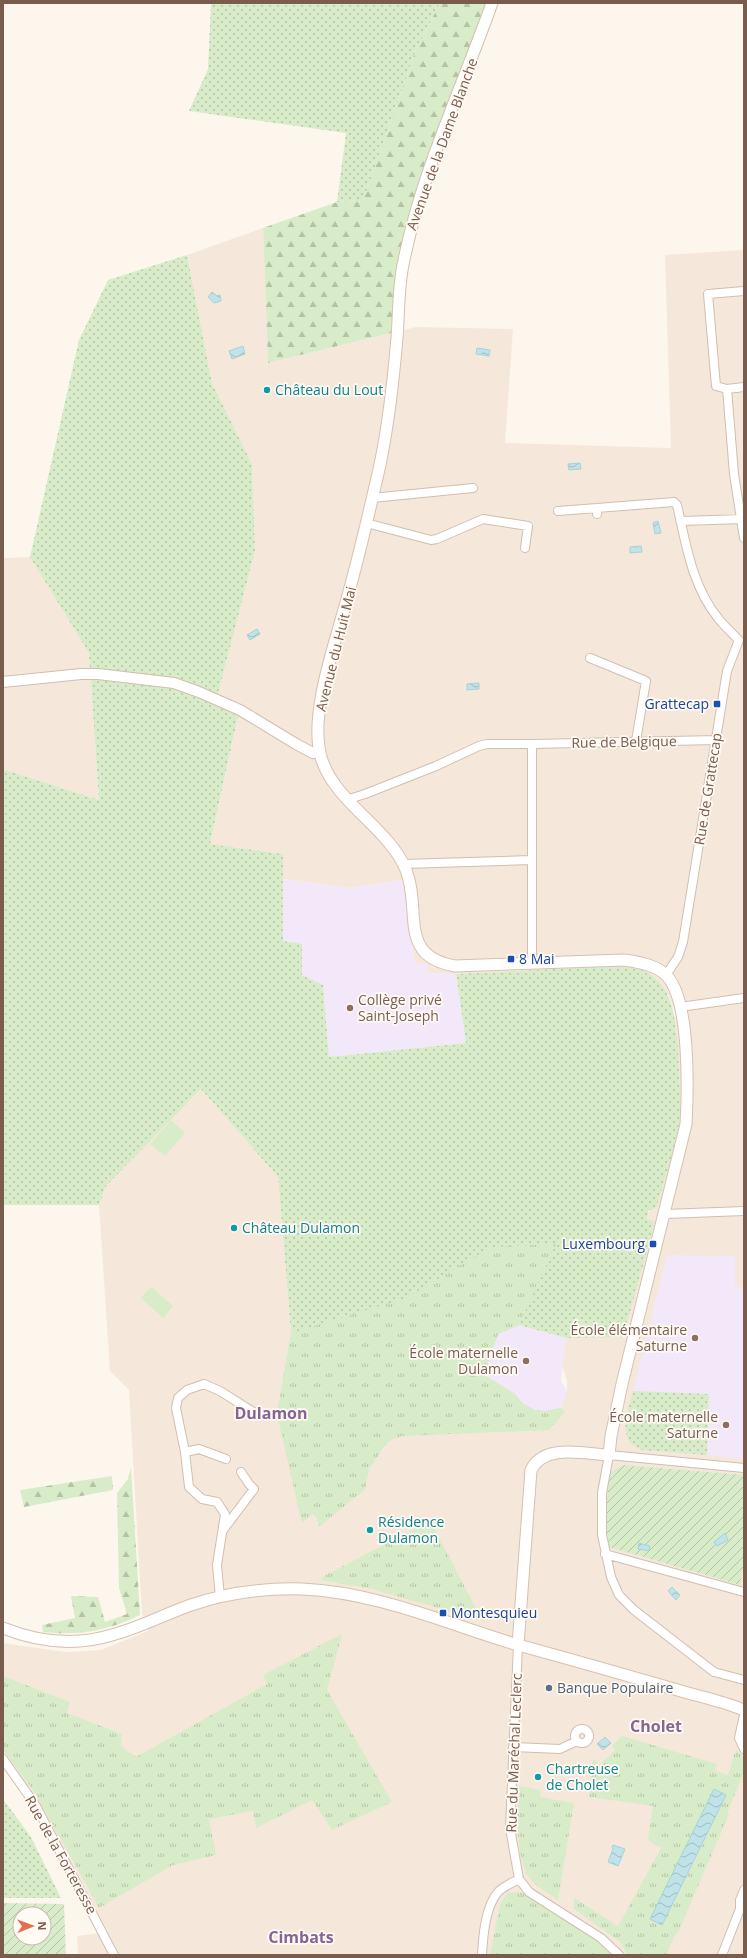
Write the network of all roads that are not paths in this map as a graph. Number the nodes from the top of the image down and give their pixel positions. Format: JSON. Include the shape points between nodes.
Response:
{"nodes":[{"id":1,"x":492,"y":3,"type":"edge"},
{"id":2,"x":744,"y":291,"type":"edge"},
{"id":3,"x":744,"y":387,"type":"edge"},
{"id":4,"x":727,"y":389,"type":"junction"},
{"id":5,"x":473,"y":488,"type":"dead end"},
{"id":6,"x":372,"y":499,"type":"junction"},
{"id":7,"x":558,"y":511,"type":"dead end"},
{"id":8,"x":742,"y":519,"type":"edge"},
{"id":9,"x":681,"y":521,"type":"junction"},
{"id":10,"x":366,"y":524,"type":"junction"},
{"id":11,"x":744,"y":538,"type":"edge"},
{"id":12,"x":525,"y":548,"type":"dead end"},
{"id":13,"x":590,"y":658,"type":"dead end"},
{"id":14,"x":3,"y":682,"type":"edge"},
{"id":15,"x":716,"y":740,"type":"junction"},
{"id":16,"x":636,"y":741,"type":"junction"},
{"id":17,"x":532,"y":744,"type":"junction"},
{"id":18,"x":319,"y":752,"type":"junction"},
{"id":19,"x":349,"y":799,"type":"junction"},
{"id":20,"x":532,"y":860,"type":"junction"},
{"id":21,"x":404,"y":864,"type":"junction"},
{"id":22,"x":532,"y":962,"type":"junction"},
{"id":23,"x":666,"y":975,"type":"junction"},
{"id":24,"x":744,"y":998,"type":"edge"},
{"id":25,"x":680,"y":1007,"type":"junction"},
{"id":26,"x":744,"y":1211,"type":"edge"},
{"id":27,"x":665,"y":1214,"type":"junction"},
{"id":28,"x":255,"y":1413,"type":"dead end"},
{"id":29,"x":185,"y":1452,"type":"junction"},
{"id":30,"x":609,"y":1455,"type":"junction"},
{"id":31,"x":226,"y":1459,"type":"dead end"},
{"id":32,"x":744,"y":1468,"type":"edge"},
{"id":33,"x":241,"y":1472,"type":"dead end"},
{"id":34,"x":221,"y":1532,"type":"junction"},
{"id":35,"x":605,"y":1554,"type":"junction"},
{"id":36,"x":744,"y":1592,"type":"edge"},
{"id":37,"x":220,"y":1597,"type":"junction"},
{"id":38,"x":3,"y":1628,"type":"edge"},
{"id":39,"x":518,"y":1645,"type":"junction"},
{"id":40,"x":744,"y":1680,"type":"edge"},
{"id":41,"x":744,"y":1710,"type":"edge"},
{"id":42,"x":744,"y":1715,"type":"edge"},
{"id":43,"x":577,"y":1741,"type":"dead end"},
{"id":44,"x":513,"y":1747,"type":"junction"},
{"id":45,"x":744,"y":1749,"type":"edge"},
{"id":46,"x":3,"y":1759,"type":"edge"},
{"id":47,"x":519,"y":1879,"type":"junction"},
{"id":48,"x":744,"y":1890,"type":"edge"},
{"id":49,"x":114,"y":1955,"type":"edge"},
{"id":50,"x":482,"y":1955,"type":"edge"},
{"id":51,"x":619,"y":1955,"type":"edge"},
{"id":52,"x":722,"y":1955,"type":"edge"}],
"edges":[{"from":1,"to":6,"type":"main road","name":"Avenue de la Dame Blanche","via":[[411,228],[403,263],[389,418]]},
{"from":2,"to":4,"type":"street","via":[[708,294],[716,386]]},
{"from":3,"to":4,"type":"street"},
{"from":4,"to":8,"type":"street","via":[[734,474]]},
{"from":5,"to":6,"type":"street"},
{"from":6,"to":10,"type":"main road","name":"Avenue du Huit Mai"},
{"from":7,"to":9,"type":"street","via":[[597,511],[670,501],[677,505]]},
{"from":8,"to":9,"type":"street"},
{"from":8,"to":11,"type":"street"},
{"from":9,"to":15,"type":"street","name":"Rue de Grattecap","via":[[692,567],[702,593],[718,617],[740,640],[727,671]]},
{"from":10,"to":12,"type":"street","via":[[431,540],[477,521],[488,520],[528,526]]},
{"from":10,"to":18,"type":"main road","name":"Avenue du Huit Mai","via":[[325,683],[318,721]]},
{"from":13,"to":16,"type":"street","via":[[646,681]]},
{"from":14,"to":18,"type":"street","via":[[98,674],[174,683],[240,710],[313,753]]},
{"from":15,"to":16,"type":"street","name":"Rue de Belgique"},
{"from":15,"to":23,"type":"street","name":"Rue de Grattecap","via":[[683,942],[678,957]]},
{"from":16,"to":17,"type":"street","name":"Rue de Belgique"},
{"from":17,"to":19,"type":"street","name":"Rue de Belgique","via":[[479,746],[436,766]]},
{"from":17,"to":20,"type":"street"},
{"from":18,"to":19,"type":"main road","name":"Avenue du Huit Mai","via":[[327,770]]},
{"from":19,"to":21,"type":"main road","name":"Avenue du Huit Mai"},
{"from":20,"to":21,"type":"street"},
{"from":20,"to":22,"type":"street"},
{"from":21,"to":22,"type":"main road","name":"Avenue du Huit Mai","via":[[409,878],[416,932],[420,947],[427,956],[438,963],[455,966]]},
{"from":22,"to":23,"type":"main road","name":"Avenue du Huit Mai","via":[[624,960],[643,963]]},
{"from":23,"to":25,"type":"main road","via":[[674,986]]},
{"from":24,"to":25,"type":"street"},
{"from":25,"to":27,"type":"main road","via":[[687,1090],[686,1124]]},
{"from":26,"to":27,"type":"street"},
{"from":27,"to":30,"type":"main road","via":[[622,1384]]},
{"from":28,"to":29,"type":"street","via":[[204,1384],[187,1390],[178,1398],[176,1408]]},
{"from":29,"to":31,"type":"street","via":[[199,1450]]},
{"from":29,"to":34,"type":"street","via":[[190,1487],[202,1499],[217,1502],[225,1514]]},
{"from":30,"to":32,"type":"street"},
{"from":30,"to":35,"type":"street","via":[[601,1511]]},
{"from":30,"to":39,"type":"main road","via":[[550,1454],[536,1462],[531,1470]]},
{"from":33,"to":34,"type":"street","via":[[254,1489]]},
{"from":34,"to":37,"type":"street","via":[[217,1565]]},
{"from":35,"to":36,"type":"street"},
{"from":35,"to":40,"type":"street","via":[[619,1595],[634,1610],[714,1672]]},
{"from":37,"to":38,"type":"main road","via":[[191,1605],[111,1636],[85,1641],[41,1640]]},
{"from":37,"to":39,"type":"main road","via":[[276,1590],[303,1590],[361,1597]]},
{"from":39,"to":41,"type":"main road"},
{"from":39,"to":44,"type":"street","name":"Rue du Maréchal Leclerc"},
{"from":42,"to":45,"type":"street","via":[[739,1738]]},
{"from":43,"to":44,"type":"street","via":[[560,1749]]},
{"from":44,"to":47,"type":"street","name":"Rue du Maréchal Leclerc","via":[[510,1828]]},
{"from":46,"to":49,"type":"street","name":"Rue de la Forteresse","via":[[45,1822]]},
{"from":47,"to":50,"type":"street","via":[[502,1889],[495,1897],[484,1930]]},
{"from":47,"to":51,"type":"street","via":[[529,1892],[601,1938]]},
{"from":48,"to":52,"type":"street","via":[[740,1909]]}]}
